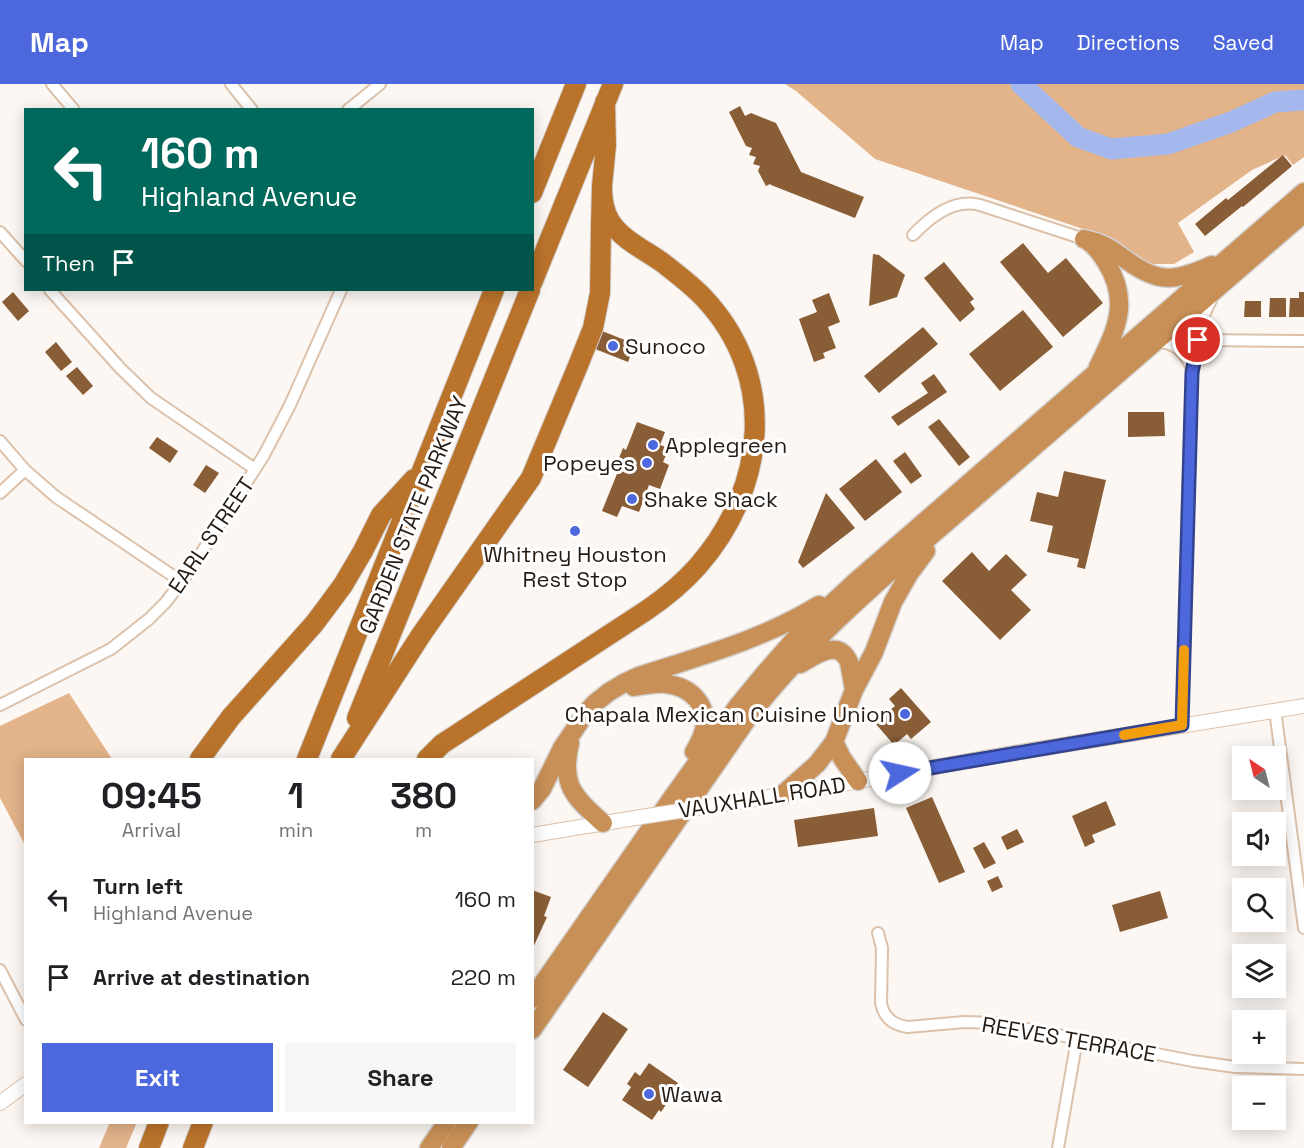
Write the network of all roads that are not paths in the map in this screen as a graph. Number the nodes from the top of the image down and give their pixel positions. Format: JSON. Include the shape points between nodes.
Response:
{"nodes":[{"id":1,"x":52,"y":84,"type":"edge"},
{"id":2,"x":231,"y":84,"type":"edge"},
{"id":3,"x":380,"y":84,"type":"edge"},
{"id":4,"x":576,"y":84,"type":"edge"},
{"id":5,"x":609,"y":93,"type":"edge"},
{"id":6,"x":72,"y":108,"type":"edge"},
{"id":7,"x":250,"y":108,"type":"edge"},
{"id":8,"x":350,"y":108,"type":"edge"},
{"id":9,"x":602,"y":186,"type":"junction"},
{"id":10,"x":534,"y":188,"type":"edge"},
{"id":11,"x":1304,"y":192,"type":"edge"},
{"id":12,"x":1304,"y":213,"type":"edge"},
{"id":13,"x":1,"y":234,"type":"edge"},
{"id":14,"x":913,"y":235,"type":"dead end"},
{"id":15,"x":1084,"y":238,"type":"junction"},
{"id":16,"x":1230,"y":257,"type":"junction"},
{"id":17,"x":24,"y":259,"type":"edge"},
{"id":18,"x":534,"y":278,"type":"edge"},
{"id":19,"x":1224,"y":282,"type":"junction"},
{"id":20,"x":51,"y":291,"type":"edge"},
{"id":21,"x":341,"y":291,"type":"edge"},
{"id":22,"x":494,"y":291,"type":"edge"},
{"id":23,"x":530,"y":291,"type":"edge"},
{"id":24,"x":1198,"y":340,"type":"junction"},
{"id":25,"x":1304,"y":340,"type":"edge"},
{"id":26,"x":1154,"y":342,"type":"junction"},
{"id":27,"x":1192,"y":373,"type":"junction"},
{"id":28,"x":1095,"y":374,"type":"junction"},
{"id":29,"x":0,"y":441,"type":"edge"},
{"id":30,"x":255,"y":469,"type":"junction"},
{"id":31,"x":25,"y":470,"type":"junction"},
{"id":32,"x":422,"y":471,"type":"junction"},
{"id":33,"x":0,"y":493,"type":"edge"},
{"id":34,"x":951,"y":519,"type":"junction"},
{"id":35,"x":182,"y":582,"type":"junction"},
{"id":36,"x":854,"y":583,"type":"junction"},
{"id":37,"x":786,"y":672,"type":"junction"},
{"id":38,"x":855,"y":690,"type":"junction"},
{"id":39,"x":601,"y":698,"type":"junction"},
{"id":40,"x":0,"y":705,"type":"edge"},
{"id":41,"x":1304,"y":705,"type":"edge"},
{"id":42,"x":1275,"y":710,"type":"junction"},
{"id":43,"x":1182,"y":725,"type":"junction"},
{"id":44,"x":574,"y":731,"type":"junction"},
{"id":45,"x":834,"y":742,"type":"junction"},
{"id":46,"x":201,"y":758,"type":"edge"},
{"id":47,"x":307,"y":758,"type":"edge"},
{"id":48,"x":341,"y":758,"type":"edge"},
{"id":49,"x":342,"y":758,"type":"edge"},
{"id":50,"x":429,"y":758,"type":"edge"},
{"id":51,"x":858,"y":781,"type":"junction"},
{"id":52,"x":782,"y":795,"type":"junction"},
{"id":53,"x":672,"y":798,"type":"junction"},
{"id":54,"x":534,"y":799,"type":"edge"},
{"id":55,"x":603,"y":823,"type":"junction"},
{"id":56,"x":535,"y":834,"type":"edge"},
{"id":57,"x":1304,"y":928,"type":"edge"},
{"id":58,"x":878,"y":933,"type":"dead end"},
{"id":59,"x":569,"y":946,"type":"junction"},
{"id":60,"x":0,"y":970,"type":"edge"},
{"id":61,"x":534,"y":980,"type":"edge"},
{"id":62,"x":534,"y":996,"type":"edge"},
{"id":63,"x":24,"y":1016,"type":"edge"},
{"id":64,"x":534,"y":1027,"type":"edge"},
{"id":65,"x":1077,"y":1039,"type":"junction"},
{"id":66,"x":1304,"y":1069,"type":"edge"},
{"id":67,"x":24,"y":1085,"type":"edge"},
{"id":68,"x":0,"y":1103,"type":"edge"},
{"id":69,"x":158,"y":1124,"type":"edge"},
{"id":70,"x":202,"y":1124,"type":"edge"},
{"id":71,"x":446,"y":1124,"type":"edge"},
{"id":72,"x":468,"y":1124,"type":"edge"},
{"id":73,"x":149,"y":1148,"type":"edge"},
{"id":74,"x":193,"y":1148,"type":"edge"},
{"id":75,"x":429,"y":1148,"type":"edge"},
{"id":76,"x":451,"y":1148,"type":"edge"},
{"id":77,"x":1058,"y":1148,"type":"edge"}],
"edges":[{"from":1,"to":6,"type":"street"},
{"from":2,"to":7,"type":"street"},
{"from":3,"to":8,"type":"street"},
{"from":4,"to":10,"type":"highway"},
{"from":5,"to":9,"type":"highway"},
{"from":5,"to":18,"type":"highway"},
{"from":9,"to":49,"type":"highway","via":[[601,283],[593,327],[531,478],[421,635]]},
{"from":9,"to":50,"type":"highway","via":[[606,213],[616,228],[703,297],[740,351],[756,412],[746,482],[715,544],[675,589],[442,744]]},
{"from":11,"to":16,"type":"highway"},
{"from":12,"to":19,"type":"highway"},
{"from":13,"to":17,"type":"street"},
{"from":14,"to":15,"type":"street","via":[[938,214],[968,202]]},
{"from":15,"to":16,"type":"highway","via":[[1102,244],[1158,277],[1184,276]]},
{"from":15,"to":28,"type":"highway","via":[[1112,271],[1119,303],[1112,339]]},
{"from":16,"to":28,"type":"highway"},
{"from":19,"to":24,"type":"street","via":[[1205,311]]},
{"from":19,"to":26,"type":"highway"},
{"from":20,"to":30,"type":"street","via":[[151,398]]},
{"from":21,"to":30,"type":"street","name":"EARL STREET","via":[[290,405]]},
{"from":22,"to":32,"type":"highway","name":"GARDEN STATE PARKWAY"},
{"from":23,"to":48,"type":"highway","name":"GARDEN STATE PARKWAY"},
{"from":24,"to":25,"type":"street"},
{"from":24,"to":27,"type":"street"},
{"from":26,"to":27,"type":"street","via":[[1165,342],[1181,351]]},
{"from":26,"to":34,"type":"highway"},
{"from":27,"to":43,"type":"street"},
{"from":28,"to":36,"type":"highway"},
{"from":29,"to":31,"type":"street"},
{"from":30,"to":35,"type":"street","name":"EARL STREET"},
{"from":31,"to":33,"type":"street"},
{"from":31,"to":35,"type":"street","via":[[56,497]]},
{"from":32,"to":46,"type":"highway","via":[[381,515],[350,574],[314,624],[231,717]]},
{"from":32,"to":47,"type":"highway","name":"GARDEN STATE PARKWAY"},
{"from":34,"to":37,"type":"highway","via":[[843,614]]},
{"from":34,"to":38,"type":"highway","via":[[903,583]]},
{"from":35,"to":40,"type":"street","name":"EARL STREET","via":[[149,619],[111,649]]},
{"from":36,"to":39,"type":"highway","via":[[780,627],[631,680]]},
{"from":36,"to":53,"type":"highway","via":[[765,673]]},
{"from":37,"to":38,"type":"highway","via":[[822,651],[837,650],[849,662]]},
{"from":37,"to":64,"type":"highway","via":[[748,718]]},
{"from":38,"to":45,"type":"highway"},
{"from":39,"to":44,"type":"highway"},
{"from":39,"to":53,"type":"highway","via":[[660,683],[684,688],[701,704],[705,723],[702,736]]},
{"from":41,"to":42,"type":"street","name":"VAUXHALL ROAD"},
{"from":42,"to":43,"type":"street","name":"VAUXHALL ROAD"},
{"from":42,"to":57,"type":"street"},
{"from":43,"to":51,"type":"street","name":"VAUXHALL ROAD"},
{"from":44,"to":54,"type":"highway"},
{"from":44,"to":55,"type":"highway","via":[[567,764],[570,786],[580,802]]},
{"from":45,"to":51,"type":"highway"},
{"from":45,"to":52,"type":"highway","via":[[817,764]]},
{"from":51,"to":52,"type":"street","name":"VAUXHALL ROAD"},
{"from":52,"to":55,"type":"street","name":"VAUXHALL ROAD","bridge":true},
{"from":53,"to":59,"type":"highway"},
{"from":55,"to":56,"type":"street","name":"VAUXHALL ROAD"},
{"from":58,"to":65,"type":"street","name":"REEVES TERRACE","via":[[882,948],[881,1003],[887,1018],[894,1023],[908,1027],[996,1023]]},
{"from":59,"to":61,"type":"highway"},
{"from":59,"to":62,"type":"highway"},
{"from":60,"to":63,"type":"street"},
{"from":65,"to":66,"type":"street","name":"REEVES TERRACE","via":[[1235,1067]]},
{"from":65,"to":77,"type":"street"},
{"from":67,"to":68,"type":"street"},
{"from":69,"to":73,"type":"highway"},
{"from":70,"to":74,"type":"highway"},
{"from":71,"to":75,"type":"highway"},
{"from":72,"to":76,"type":"highway"}]}
